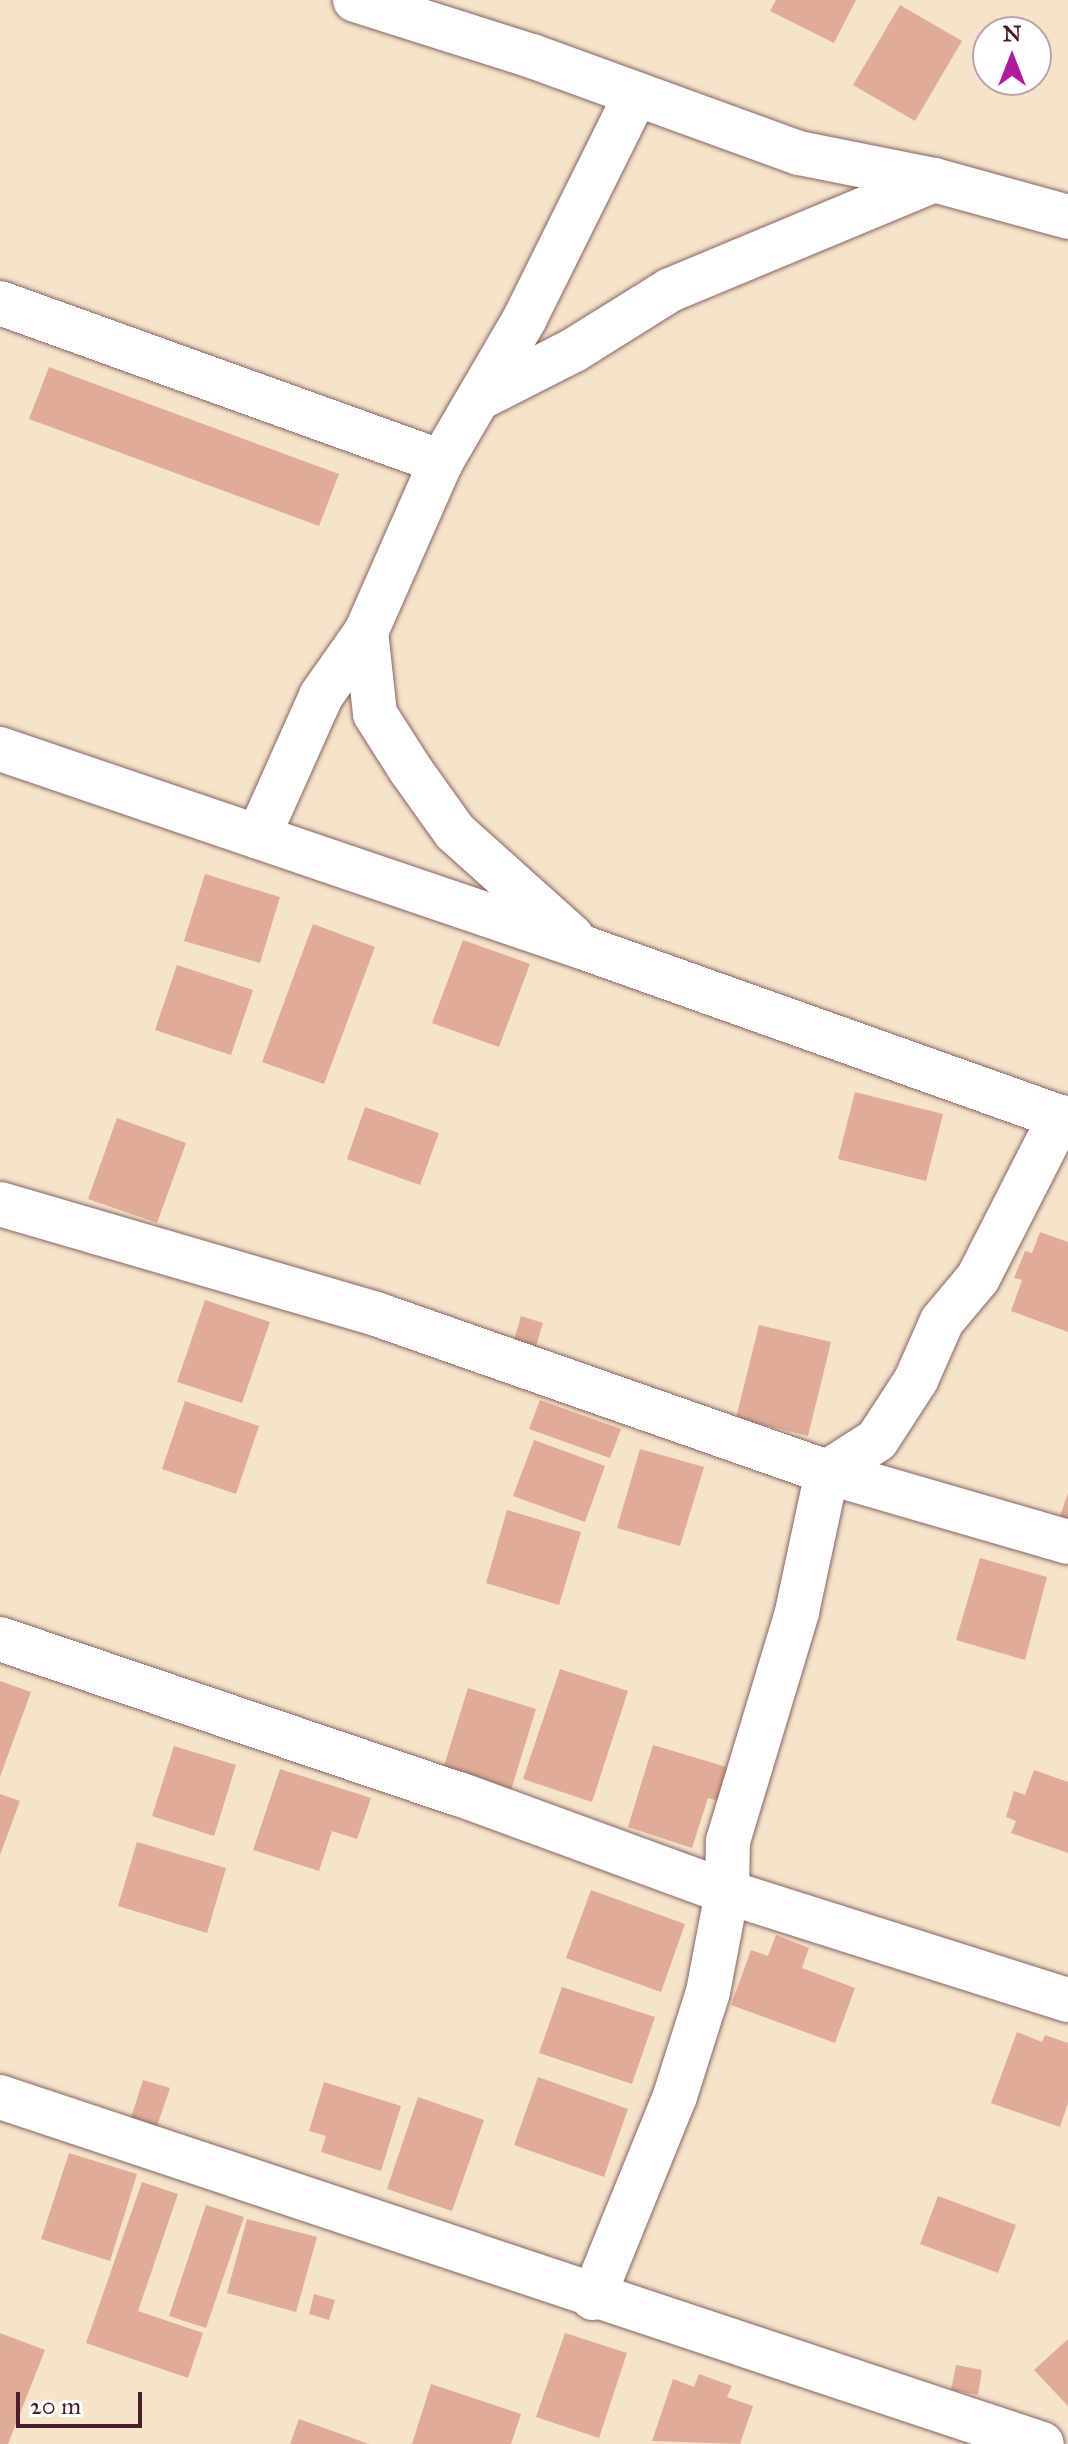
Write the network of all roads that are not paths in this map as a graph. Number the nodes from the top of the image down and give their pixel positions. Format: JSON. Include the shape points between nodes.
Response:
{"nodes":[{"id":1,"x":355,"y":0,"type":"edge"},
{"id":2,"x":636,"y":94,"type":"junction"},
{"id":3,"x":934,"y":180,"type":"junction"},
{"id":4,"x":1068,"y":217,"type":"edge"},
{"id":5,"x":0,"y":303,"type":"edge"},
{"id":6,"x":478,"y":399,"type":"junction"},
{"id":7,"x":441,"y":462,"type":"junction"},
{"id":8,"x":366,"y":632,"type":"junction"},
{"id":9,"x":0,"y":749,"type":"edge"},
{"id":10,"x":258,"y":837,"type":"junction"},
{"id":11,"x":582,"y":947,"type":"junction"},
{"id":12,"x":1064,"y":1118,"type":"edge"},
{"id":13,"x":0,"y":1204,"type":"edge"},
{"id":14,"x":827,"y":1472,"type":"junction"},
{"id":15,"x":1068,"y":1542,"type":"edge"},
{"id":16,"x":0,"y":1639,"type":"edge"},
{"id":17,"x":727,"y":1892,"type":"junction"},
{"id":18,"x":1068,"y":2000,"type":"edge"},
{"id":19,"x":0,"y":2097,"type":"edge"},
{"id":20,"x":593,"y":2298,"type":"junction"},
{"id":21,"x":1042,"y":2444,"type":"edge"}],
"edges":[{"from":1,"to":2,"type":"street"},
{"from":2,"to":3,"type":"street","via":[[799,153]]},
{"from":2,"to":6,"type":"street"},
{"from":3,"to":4,"type":"street"},
{"from":3,"to":6,"type":"street","via":[[670,290],[574,350]]},
{"from":5,"to":7,"type":"street"},
{"from":6,"to":7,"type":"street"},
{"from":7,"to":8,"type":"street"},
{"from":8,"to":10,"type":"street","via":[[321,696]]},
{"from":8,"to":11,"type":"street","via":[[375,714],[410,769],[455,832]]},
{"from":9,"to":10,"type":"street"},
{"from":10,"to":11,"type":"street"},
{"from":11,"to":12,"type":"street"},
{"from":12,"to":14,"type":"street","via":[[978,1278],[942,1321],[916,1380],[877,1440]]},
{"from":13,"to":14,"type":"street","via":[[376,1314]]},
{"from":14,"to":15,"type":"street"},
{"from":14,"to":17,"type":"street","via":[[797,1612],[728,1841]]},
{"from":16,"to":17,"type":"street","via":[[459,1794]]},
{"from":17,"to":18,"type":"street"},
{"from":17,"to":20,"type":"street","via":[[708,1992],[675,2096]]},
{"from":19,"to":20,"type":"street"},
{"from":20,"to":21,"type":"street"}]}
